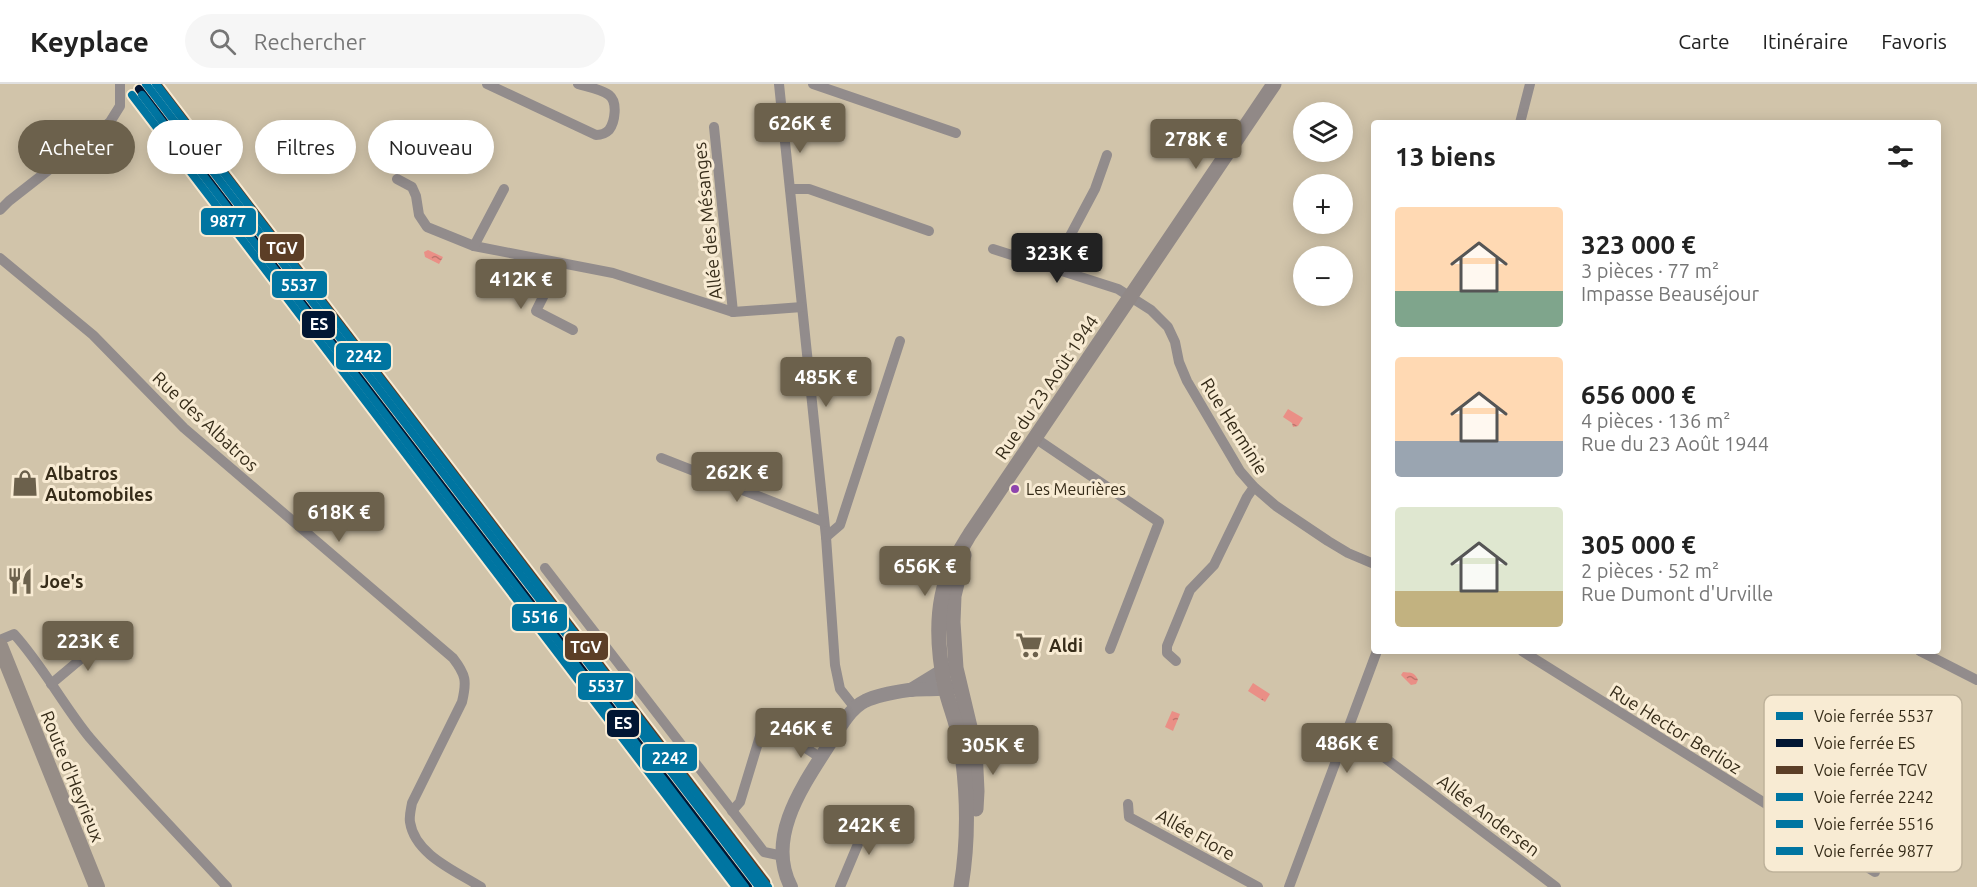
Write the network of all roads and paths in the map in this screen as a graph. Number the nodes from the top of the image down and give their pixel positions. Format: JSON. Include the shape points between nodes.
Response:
{"nodes":[{"id":1,"x":120,"y":84,"type":"edge"},
{"id":2,"x":487,"y":84,"type":"edge"},
{"id":3,"x":578,"y":84,"type":"edge"},
{"id":4,"x":779,"y":84,"type":"edge"},
{"id":5,"x":813,"y":84,"type":"edge"},
{"id":6,"x":1274,"y":84,"type":"edge"},
{"id":7,"x":1530,"y":84,"type":"edge"},
{"id":8,"x":1521,"y":120,"type":"edge"},
{"id":9,"x":714,"y":127,"type":"dead end"},
{"id":10,"x":956,"y":133,"type":"dead end"},
{"id":11,"x":1107,"y":155,"type":"dead end"},
{"id":12,"x":397,"y":179,"type":"dead end"},
{"id":13,"x":504,"y":189,"type":"dead end"},
{"id":14,"x":790,"y":189,"type":"junction"},
{"id":15,"x":0,"y":210,"type":"edge"},
{"id":16,"x":929,"y":231,"type":"dead end"},
{"id":17,"x":474,"y":246,"type":"junction"},
{"id":18,"x":993,"y":249,"type":"dead end"},
{"id":19,"x":0,"y":258,"type":"edge"},
{"id":20,"x":560,"y":263,"type":"junction"},
{"id":21,"x":1053,"y":268,"type":"junction"},
{"id":22,"x":1131,"y":295,"type":"junction"},
{"id":23,"x":802,"y":307,"type":"junction"},
{"id":24,"x":733,"y":312,"type":"junction"},
{"id":25,"x":573,"y":330,"type":"dead end"},
{"id":26,"x":900,"y":341,"type":"dead end"},
{"id":27,"x":1035,"y":438,"type":"junction"},
{"id":28,"x":660,"y":458,"type":"dead end"},
{"id":29,"x":1254,"y":487,"type":"junction"},
{"id":30,"x":824,"y":522,"type":"junction"},
{"id":31,"x":826,"y":537,"type":"junction"},
{"id":32,"x":1371,"y":563,"type":"edge"},
{"id":33,"x":545,"y":568,"type":"dead end"},
{"id":34,"x":108,"y":637,"type":"dead end"},
{"id":35,"x":0,"y":640,"type":"edge"},
{"id":36,"x":0,"y":646,"type":"edge"},
{"id":37,"x":1110,"y":649,"type":"dead end"},
{"id":38,"x":1376,"y":654,"type":"edge"},
{"id":39,"x":1527,"y":654,"type":"edge"},
{"id":40,"x":1926,"y":654,"type":"edge"},
{"id":41,"x":1176,"y":661,"type":"dead end"},
{"id":42,"x":949,"y":670,"type":"junction"},
{"id":43,"x":1977,"y":680,"type":"edge"},
{"id":44,"x":51,"y":684,"type":"junction"},
{"id":45,"x":952,"y":687,"type":"junction"},
{"id":46,"x":911,"y":690,"type":"junction"},
{"id":47,"x":855,"y":708,"type":"junction"},
{"id":48,"x":1348,"y":730,"type":"junction"},
{"id":49,"x":821,"y":758,"type":"junction"},
{"id":50,"x":1764,"y":803,"type":"edge"},
{"id":51,"x":1128,"y":804,"type":"dead end"},
{"id":52,"x":732,"y":811,"type":"junction"},
{"id":53,"x":871,"y":813,"type":"dead end"},
{"id":54,"x":783,"y":856,"type":"junction"},
{"id":55,"x":1552,"y":886,"type":"edge"},
{"id":56,"x":97,"y":887,"type":"edge"},
{"id":57,"x":227,"y":887,"type":"edge"},
{"id":58,"x":481,"y":887,"type":"edge"},
{"id":59,"x":791,"y":887,"type":"edge"},
{"id":60,"x":840,"y":887,"type":"edge"},
{"id":61,"x":961,"y":887,"type":"edge"},
{"id":62,"x":968,"y":887,"type":"edge"},
{"id":63,"x":1258,"y":887,"type":"edge"},
{"id":64,"x":1289,"y":887,"type":"edge"}],
"edges":[{"from":1,"to":15,"type":"street","via":[[120,106],[110,122]]},
{"from":2,"to":3,"type":"street","via":[[602,135],[609,130],[615,115],[615,102],[603,92]]},
{"from":4,"to":14,"type":"street"},
{"from":5,"to":10,"type":"street"},
{"from":6,"to":22,"type":"main road","name":"Rue du 23 Août 1944"},
{"from":7,"to":8,"type":"street"},
{"from":9,"to":24,"type":"street","name":"Allée des Mésanges"},
{"from":11,"to":21,"type":"street","via":[[1095,189]]},
{"from":12,"to":17,"type":"street","name":"Allée des Mésanges","via":[[412,187],[419,215],[427,227]]},
{"from":13,"to":17,"type":"street"},
{"from":14,"to":16,"type":"street","via":[[809,189]]},
{"from":14,"to":23,"type":"street"},
{"from":17,"to":20,"type":"street","name":"Allée des Mésanges"},
{"from":18,"to":21,"type":"street","name":"Rue Herminie"},
{"from":19,"to":58,"type":"street","name":"Rue des Albatros","via":[[93,335],[184,428],[453,658],[463,671],[462,702],[412,803],[410,820],[424,850]]},
{"from":20,"to":24,"type":"street","name":"Allée des Mésanges","via":[[614,273]]},
{"from":20,"to":25,"type":"street","via":[[536,311]]},
{"from":21,"to":22,"type":"street","name":"Rue Herminie"},
{"from":22,"to":27,"type":"main road","name":"Rue du 23 Août 1944"},
{"from":22,"to":29,"type":"street","name":"Rue Herminie","via":[[1168,327],[1187,381],[1240,471]]},
{"from":23,"to":24,"type":"street","name":"Allée des Mésanges"},
{"from":23,"to":30,"type":"street"},
{"from":26,"to":31,"type":"street","via":[[840,525]]},
{"from":27,"to":37,"type":"street","via":[[1159,522]]},
{"from":27,"to":42,"type":"main road","name":"Rue du 23 Août 1944","via":[[952,565],[942,593],[939,643]]},
{"from":28,"to":30,"type":"street"},
{"from":29,"to":32,"type":"street","name":"Rue Herminie","via":[[1328,542]]},
{"from":29,"to":41,"type":"street","via":[[1214,565],[1190,590],[1167,646],[1167,653]]},
{"from":30,"to":31,"type":"street"},
{"from":31,"to":47,"type":"street","via":[[835,665],[840,689]]},
{"from":33,"to":52,"type":"street"},
{"from":34,"to":44,"type":"street"},
{"from":35,"to":44,"type":"street","via":[[14,634]]},
{"from":36,"to":56,"type":"main road","name":"Route d'Heyrieux"},
{"from":38,"to":48,"type":"street"},
{"from":39,"to":50,"type":"street","name":"Rue Hector Berlioz"},
{"from":40,"to":43,"type":"street"},
{"from":42,"to":45,"type":"main road","name":"Rue du 23 Août 1944"},
{"from":42,"to":46,"type":"street"},
{"from":44,"to":57,"type":"street","via":[[90,737]]},
{"from":45,"to":46,"type":"street"},
{"from":45,"to":61,"type":"main road","via":[[967,794]]},
{"from":45,"to":62,"type":"main road","via":[[975,748],[977,791]]},
{"from":46,"to":47,"type":"street","via":[[873,698]]},
{"from":47,"to":49,"type":"street"},
{"from":48,"to":55,"type":"street","name":"Allée Andersen"},
{"from":48,"to":64,"type":"street"},
{"from":49,"to":52,"type":"street","via":[[775,728],[761,733],[740,802]]},
{"from":49,"to":54,"type":"street","via":[[788,819]]},
{"from":51,"to":63,"type":"street","name":"Allée Flore","via":[[1129,817]]},
{"from":52,"to":54,"type":"street","via":[[764,852]]},
{"from":53,"to":60,"type":"street"},
{"from":54,"to":59,"type":"street"}]}
